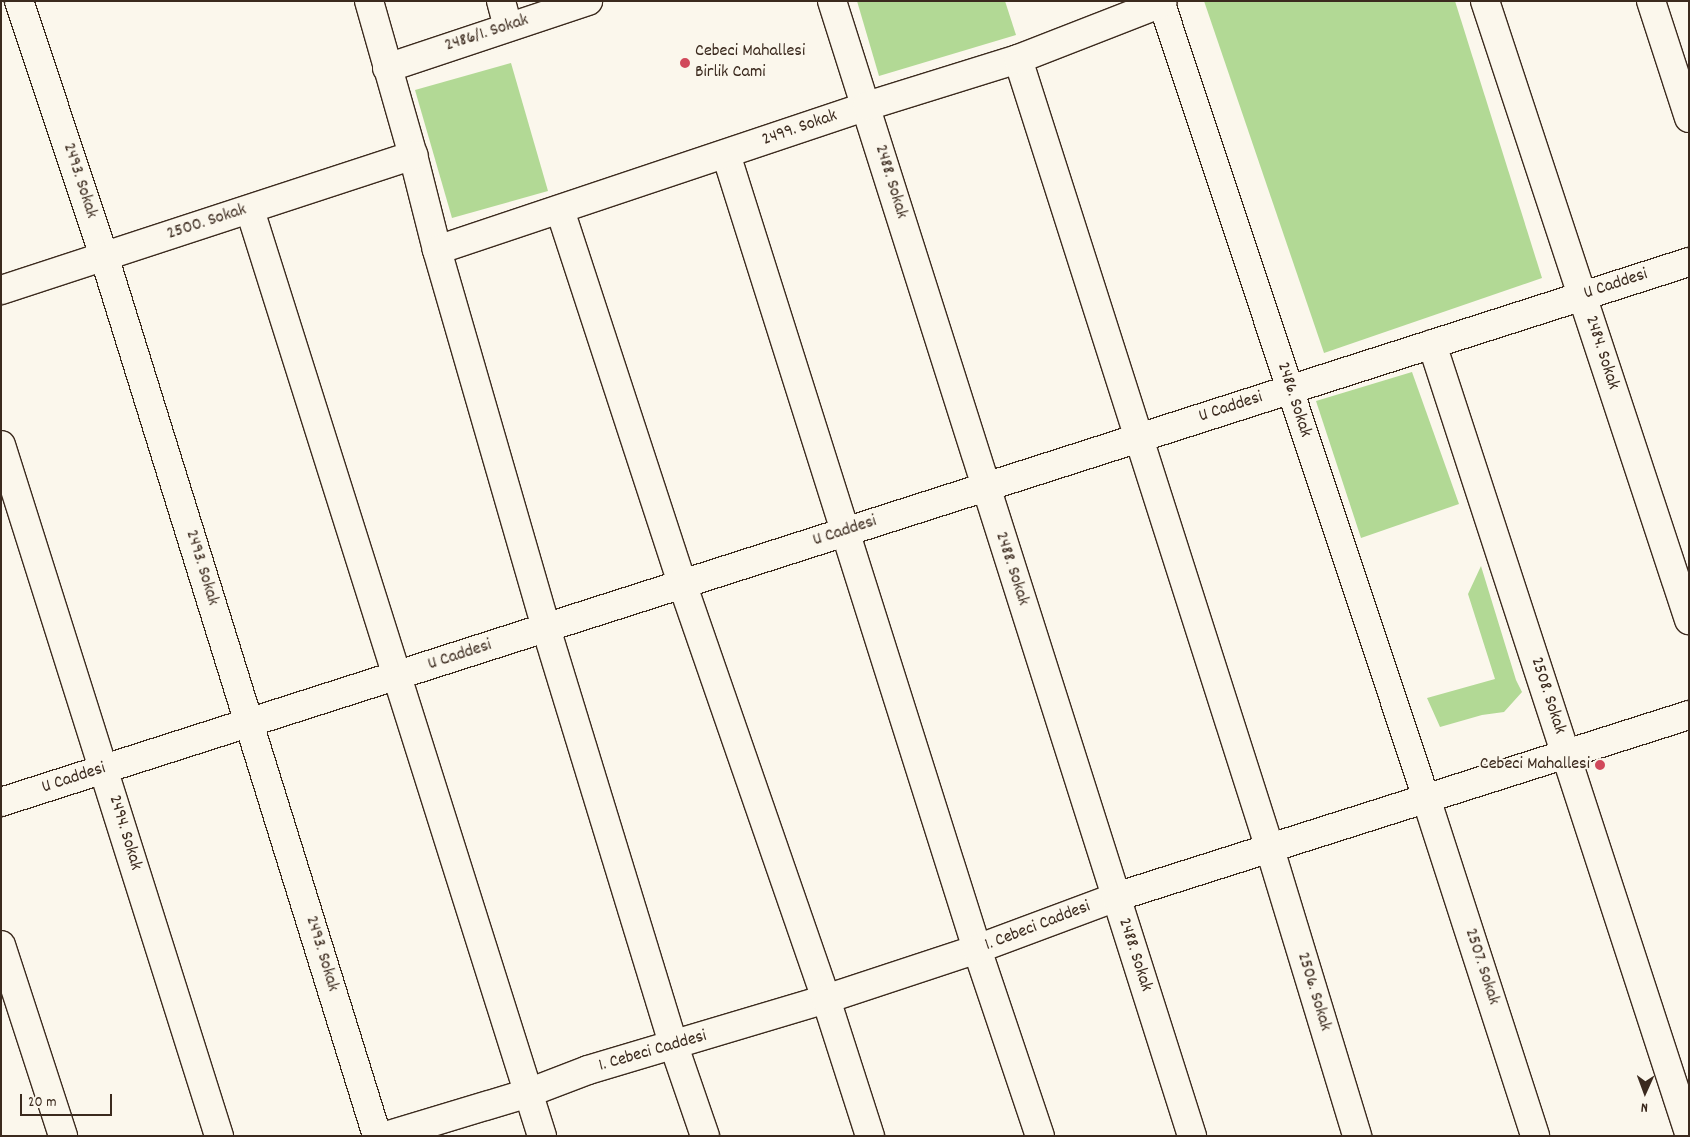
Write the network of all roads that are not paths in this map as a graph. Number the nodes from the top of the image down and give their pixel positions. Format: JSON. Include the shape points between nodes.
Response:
{"nodes":[{"id":1,"x":19,"y":1,"type":"edge"},
{"id":2,"x":368,"y":1,"type":"edge"},
{"id":3,"x":588,"y":1,"type":"edge"},
{"id":4,"x":832,"y":1,"type":"edge"},
{"id":5,"x":1485,"y":1,"type":"edge"},
{"id":6,"x":1651,"y":1,"type":"edge"},
{"id":7,"x":1161,"y":2,"type":"edge"},
{"id":8,"x":504,"y":14,"type":"edge"},
{"id":9,"x":1018,"y":59,"type":"junction"},
{"id":10,"x":388,"y":68,"type":"junction"},
{"id":11,"x":867,"y":106,"type":"junction"},
{"id":12,"x":1689,"y":118,"type":"edge"},
{"id":13,"x":726,"y":154,"type":"junction"},
{"id":14,"x":412,"y":155,"type":"junction"},
{"id":15,"x":250,"y":210,"type":"junction"},
{"id":16,"x":560,"y":210,"type":"junction"},
{"id":17,"x":436,"y":250,"type":"junction"},
{"id":18,"x":104,"y":256,"type":"junction"},
{"id":19,"x":1689,"y":262,"type":"edge"},
{"id":20,"x":1,"y":290,"type":"edge"},
{"id":21,"x":1582,"y":296,"type":"junction"},
{"id":22,"x":1432,"y":344,"type":"junction"},
{"id":23,"x":1290,"y":390,"type":"junction"},
{"id":24,"x":1140,"y":438,"type":"junction"},
{"id":25,"x":1,"y":445,"type":"edge"},
{"id":26,"x":985,"y":487,"type":"junction"},
{"id":27,"x":845,"y":532,"type":"junction"},
{"id":28,"x":682,"y":583,"type":"junction"},
{"id":29,"x":1689,"y":620,"type":"edge"},
{"id":30,"x":546,"y":628,"type":"junction"},
{"id":31,"x":398,"y":676,"type":"junction"},
{"id":32,"x":1689,"y":715,"type":"edge"},
{"id":33,"x":248,"y":722,"type":"junction"},
{"id":34,"x":1566,"y":754,"type":"junction"},
{"id":35,"x":104,"y":769,"type":"junction"},
{"id":36,"x":1426,"y":798,"type":"junction"},
{"id":37,"x":1,"y":802,"type":"edge"},
{"id":38,"x":1270,"y":849,"type":"junction"},
{"id":39,"x":1116,"y":897,"type":"junction"},
{"id":40,"x":1,"y":945,"type":"edge"},
{"id":41,"x":977,"y":949,"type":"junction"},
{"id":42,"x":826,"y":999,"type":"junction"},
{"id":43,"x":674,"y":1046,"type":"junction"},
{"id":44,"x":528,"y":1093,"type":"junction"},
{"id":45,"x":1689,"y":1133,"type":"edge"},
{"id":46,"x":63,"y":1136,"type":"edge"},
{"id":47,"x":219,"y":1136,"type":"edge"},
{"id":48,"x":377,"y":1136,"type":"edge"},
{"id":49,"x":386,"y":1136,"type":"edge"},
{"id":50,"x":542,"y":1136,"type":"edge"},
{"id":51,"x":705,"y":1136,"type":"edge"},
{"id":52,"x":870,"y":1136,"type":"edge"},
{"id":53,"x":1040,"y":1136,"type":"edge"},
{"id":54,"x":1192,"y":1136,"type":"edge"},
{"id":55,"x":1357,"y":1136,"type":"edge"},
{"id":56,"x":1535,"y":1136,"type":"edge"}],
"edges":[{"from":1,"to":18,"type":"street","name":"2493. Sokak"},
{"from":2,"to":10,"type":"street"},
{"from":3,"to":8,"type":"street","name":"2486/1. Sokak"},
{"from":4,"to":11,"type":"street","name":"2488. Sokak"},
{"from":5,"to":21,"type":"street","name":"2484. Sokak"},
{"from":6,"to":12,"type":"street"},
{"from":7,"to":9,"type":"street","name":"2499. Sokak"},
{"from":7,"to":23,"type":"street","name":"2486. Sokak"},
{"from":8,"to":10,"type":"street","name":"2486/1. Sokak"},
{"from":9,"to":11,"type":"street","name":"2499. Sokak"},
{"from":9,"to":24,"type":"street","name":"2506. Sokak"},
{"from":10,"to":14,"type":"street"},
{"from":11,"to":13,"type":"street","name":"2499. Sokak"},
{"from":11,"to":26,"type":"street","name":"2488. Sokak"},
{"from":13,"to":16,"type":"street","name":"2499. Sokak"},
{"from":13,"to":27,"type":"street"},
{"from":14,"to":15,"type":"street","name":"2500. Sokak"},
{"from":14,"to":17,"type":"street"},
{"from":15,"to":18,"type":"street","name":"2500. Sokak"},
{"from":15,"to":31,"type":"street"},
{"from":16,"to":17,"type":"street","name":"2499. Sokak"},
{"from":16,"to":28,"type":"street"},
{"from":17,"to":30,"type":"street"},
{"from":18,"to":20,"type":"street","name":"2500. Sokak"},
{"from":18,"to":33,"type":"street","name":"2493. Sokak"},
{"from":19,"to":21,"type":"street","name":"U Caddesi"},
{"from":21,"to":22,"type":"street","name":"U Caddesi"},
{"from":21,"to":29,"type":"street","name":"2484. Sokak"},
{"from":22,"to":23,"type":"street","name":"U Caddesi"},
{"from":22,"to":34,"type":"street","name":"2508. Sokak"},
{"from":23,"to":24,"type":"street","name":"U Caddesi"},
{"from":23,"to":36,"type":"street","name":"2486. Sokak"},
{"from":24,"to":26,"type":"street","name":"U Caddesi"},
{"from":24,"to":38,"type":"street","name":"2506. Sokak"},
{"from":25,"to":35,"type":"street","name":"2494. Sokak"},
{"from":26,"to":27,"type":"street","name":"U Caddesi"},
{"from":26,"to":39,"type":"street","name":"2488. Sokak"},
{"from":27,"to":28,"type":"street","name":"U Caddesi"},
{"from":27,"to":41,"type":"street"},
{"from":28,"to":30,"type":"street","name":"U Caddesi"},
{"from":28,"to":42,"type":"street"},
{"from":30,"to":31,"type":"street","name":"U Caddesi"},
{"from":30,"to":43,"type":"street"},
{"from":31,"to":33,"type":"street","name":"U Caddesi"},
{"from":31,"to":44,"type":"street"},
{"from":32,"to":34,"type":"street","name":"1. Cebeci Caddesi"},
{"from":33,"to":35,"type":"street","name":"U Caddesi"},
{"from":33,"to":48,"type":"street","name":"2493. Sokak"},
{"from":34,"to":36,"type":"street","name":"1. Cebeci Caddesi"},
{"from":34,"to":45,"type":"street","name":"2508. Sokak"},
{"from":35,"to":37,"type":"street","name":"U Caddesi"},
{"from":35,"to":47,"type":"street","name":"2494. Sokak"},
{"from":36,"to":38,"type":"street","name":"1. Cebeci Caddesi"},
{"from":36,"to":56,"type":"street","name":"2507. Sokak"},
{"from":38,"to":39,"type":"street","name":"1. Cebeci Caddesi"},
{"from":38,"to":55,"type":"street","name":"2506. Sokak"},
{"from":39,"to":41,"type":"street","name":"1. Cebeci Caddesi"},
{"from":39,"to":54,"type":"street","name":"2488. Sokak"},
{"from":40,"to":46,"type":"street"},
{"from":41,"to":42,"type":"street","name":"1. Cebeci Caddesi"},
{"from":41,"to":53,"type":"street"},
{"from":42,"to":43,"type":"street","name":"1. Cebeci Caddesi"},
{"from":42,"to":52,"type":"street"},
{"from":43,"to":44,"type":"street","name":"1. Cebeci Caddesi","via":[[588,1070]]},
{"from":43,"to":51,"type":"street"},
{"from":44,"to":49,"type":"street","name":"1. Cebeci Caddesi"},
{"from":44,"to":50,"type":"street"}]}
